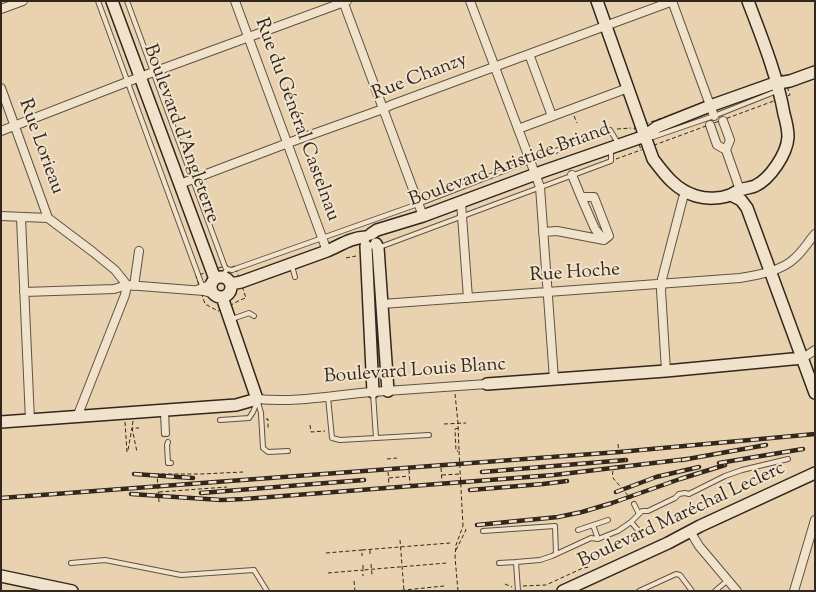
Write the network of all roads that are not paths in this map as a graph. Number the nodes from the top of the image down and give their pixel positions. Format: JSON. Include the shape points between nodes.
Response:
{"nodes":[{"id":1,"x":23,"y":1,"type":"edge"},
{"id":2,"x":98,"y":1,"type":"edge"},
{"id":3,"x":112,"y":1,"type":"edge"},
{"id":4,"x":127,"y":1,"type":"edge"},
{"id":5,"x":235,"y":1,"type":"edge"},
{"id":6,"x":470,"y":1,"type":"edge"},
{"id":7,"x":597,"y":1,"type":"edge"},
{"id":8,"x":672,"y":1,"type":"edge"},
{"id":9,"x":748,"y":1,"type":"edge"},
{"id":10,"x":345,"y":2,"type":"edge"},
{"id":11,"x":1,"y":9,"type":"edge"},
{"id":12,"x":606,"y":26,"type":"junction"},
{"id":13,"x":248,"y":38,"type":"junction"},
{"id":14,"x":529,"y":54,"type":"junction"},
{"id":15,"x":494,"y":67,"type":"junction"},
{"id":16,"x":815,"y":72,"type":"edge"},
{"id":17,"x":153,"y":73,"type":"junction"},
{"id":18,"x":140,"y":77,"type":"junction"},
{"id":19,"x":790,"y":81,"type":"junction"},
{"id":20,"x":128,"y":82,"type":"junction"},
{"id":21,"x":778,"y":83,"type":"junction"},
{"id":22,"x":1,"y":88,"type":"edge"},
{"id":23,"x":628,"y":88,"type":"junction"},
{"id":24,"x":383,"y":109,"type":"junction"},
{"id":25,"x":712,"y":111,"type":"junction"},
{"id":26,"x":552,"y":116,"type":"junction"},
{"id":27,"x":723,"y":120,"type":"dead end"},
{"id":28,"x":15,"y":125,"type":"junction"},
{"id":29,"x":710,"y":125,"type":"dead end"},
{"id":30,"x":518,"y":129,"type":"junction"},
{"id":31,"x":1,"y":130,"type":"edge"},
{"id":32,"x":645,"y":136,"type":"junction"},
{"id":33,"x":788,"y":137,"type":"junction"},
{"id":34,"x":288,"y":143,"type":"junction"},
{"id":35,"x":615,"y":146,"type":"junction"},
{"id":36,"x":726,"y":150,"type":"junction"},
{"id":37,"x":530,"y":162,"type":"junction"},
{"id":38,"x":535,"y":174,"type":"junction"},
{"id":39,"x":572,"y":175,"type":"junction"},
{"id":40,"x":193,"y":179,"type":"junction"},
{"id":41,"x":754,"y":186,"type":"junction"},
{"id":42,"x":540,"y":187,"type":"junction"},
{"id":43,"x":182,"y":188,"type":"junction"},
{"id":44,"x":491,"y":191,"type":"junction"},
{"id":45,"x":686,"y":192,"type":"junction"},
{"id":46,"x":736,"y":192,"type":"junction"},
{"id":47,"x":170,"y":197,"type":"junction"},
{"id":48,"x":582,"y":197,"type":"junction"},
{"id":49,"x":461,"y":202,"type":"junction"},
{"id":50,"x":496,"y":203,"type":"junction"},
{"id":51,"x":418,"y":204,"type":"junction"},
{"id":52,"x":747,"y":208,"type":"junction"},
{"id":53,"x":1,"y":216,"type":"edge"},
{"id":54,"x":423,"y":216,"type":"junction"},
{"id":55,"x":463,"y":216,"type":"junction"},
{"id":56,"x":21,"y":218,"type":"junction"},
{"id":57,"x":48,"y":218,"type":"junction"},
{"id":58,"x":544,"y":232,"type":"junction"},
{"id":59,"x":815,"y":234,"type":"edge"},
{"id":60,"x":322,"y":238,"type":"junction"},
{"id":61,"x":604,"y":240,"type":"junction"},
{"id":62,"x":371,"y":242,"type":"junction"},
{"id":63,"x":139,"y":251,"type":"dead end"},
{"id":64,"x":327,"y":251,"type":"junction"},
{"id":65,"x":291,"y":264,"type":"junction"},
{"id":66,"x":771,"y":272,"type":"junction"},
{"id":67,"x":296,"y":277,"type":"dead end"},
{"id":68,"x":661,"y":284,"type":"junction"},
{"id":69,"x":131,"y":285,"type":"junction"},
{"id":70,"x":213,"y":286,"type":"junction"},
{"id":71,"x":24,"y":292,"type":"junction"},
{"id":72,"x":548,"y":292,"type":"junction"},
{"id":73,"x":468,"y":298,"type":"junction"},
{"id":74,"x":382,"y":304,"type":"junction"},
{"id":75,"x":228,"y":314,"type":"junction"},
{"id":76,"x":254,"y":316,"type":"dead end"},
{"id":77,"x":815,"y":350,"type":"edge"},
{"id":78,"x":803,"y":358,"type":"junction"},
{"id":79,"x":666,"y":371,"type":"junction"},
{"id":80,"x":554,"y":379,"type":"junction"},
{"id":81,"x":487,"y":384,"type":"joint"},
{"id":82,"x":388,"y":391,"type":"junction"},
{"id":83,"x":373,"y":392,"type":"junction"},
{"id":84,"x":815,"y":393,"type":"edge"},
{"id":85,"x":328,"y":397,"type":"junction"},
{"id":86,"x":257,"y":399,"type":"junction"},
{"id":87,"x":164,"y":410,"type":"junction"},
{"id":88,"x":77,"y":417,"type":"junction"},
{"id":89,"x":30,"y":420,"type":"junction"},
{"id":90,"x":220,"y":420,"type":"dead end"},
{"id":91,"x":1,"y":422,"type":"edge"},
{"id":92,"x":166,"y":434,"type":"dead end"},
{"id":93,"x":429,"y":435,"type":"dead end"},
{"id":94,"x":376,"y":438,"type":"junction"},
{"id":95,"x":167,"y":443,"type":"dead end"},
{"id":96,"x":288,"y":451,"type":"dead end"},
{"id":97,"x":788,"y":459,"type":"dead end"},
{"id":98,"x":171,"y":463,"type":"dead end"},
{"id":99,"x":815,"y":473,"type":"edge"},
{"id":100,"x":634,"y":504,"type":"road end"},
{"id":101,"x":639,"y":514,"type":"junction"},
{"id":102,"x":608,"y":520,"type":"dead end"},
{"id":103,"x":815,"y":520,"type":"edge"},
{"id":104,"x":631,"y":522,"type":"junction"},
{"id":105,"x":593,"y":525,"type":"junction"},
{"id":106,"x":637,"y":529,"type":"dead end"},
{"id":107,"x":578,"y":530,"type":"dead end"},
{"id":108,"x":483,"y":531,"type":"dead end"},
{"id":109,"x":690,"y":531,"type":"junction"},
{"id":110,"x":598,"y":539,"type":"junction"},
{"id":111,"x":556,"y":554,"type":"junction"},
{"id":112,"x":516,"y":562,"type":"junction"},
{"id":113,"x":71,"y":563,"type":"dead end"},
{"id":114,"x":499,"y":563,"type":"dead end"},
{"id":115,"x":1,"y":576,"type":"edge"},
{"id":116,"x":728,"y":580,"type":"junction"},
{"id":117,"x":518,"y":589,"type":"edge"},
{"id":118,"x":641,"y":590,"type":"edge"},
{"id":119,"x":72,"y":591,"type":"edge"},
{"id":120,"x":267,"y":591,"type":"edge"},
{"id":121,"x":564,"y":591,"type":"edge"},
{"id":122,"x":692,"y":591,"type":"edge"},
{"id":123,"x":715,"y":591,"type":"edge"},
{"id":124,"x":737,"y":591,"type":"edge"},
{"id":125,"x":794,"y":591,"type":"edge"}],
"edges":[{"from":1,"to":11,"type":"street"},
{"from":2,"to":20,"type":"lane"},
{"from":3,"to":18,"type":"street","name":"Boulevard d'Angleterre"},
{"from":4,"to":17,"type":"lane"},
{"from":5,"to":13,"type":"street","name":"Rue du Général Castelnau"},
{"from":6,"to":15,"type":"street"},
{"from":7,"to":12,"type":"street"},
{"from":8,"to":12,"type":"street","name":"Rue Chanzy"},
{"from":8,"to":25,"type":"street"},
{"from":9,"to":21,"type":"street"},
{"from":10,"to":13,"type":"street"},
{"from":10,"to":24,"type":"street"},
{"from":12,"to":14,"type":"street","name":"Rue Chanzy"},
{"from":12,"to":23,"type":"street"},
{"from":13,"to":17,"type":"street"},
{"from":13,"to":34,"type":"street","name":"Rue du Général Castelnau"},
{"from":14,"to":15,"type":"street","name":"Rue Chanzy"},
{"from":14,"to":26,"type":"street"},
{"from":15,"to":24,"type":"street","name":"Rue Chanzy"},
{"from":15,"to":30,"type":"street"},
{"from":16,"to":19,"type":"street","name":"Boulevard Aristide Briand"},
{"from":17,"to":18,"type":"street"},
{"from":17,"to":40,"type":"lane"},
{"from":18,"to":20,"type":"street"},
{"from":18,"to":43,"type":"street","name":"Boulevard d'Angleterre"},
{"from":19,"to":21,"type":"street","name":"Boulevard Aristide Briand"},
{"from":19,"to":33,"type":"street","via":[[786,90],[791,114]]},
{"from":20,"to":28,"type":"street"},
{"from":20,"to":47,"type":"lane"},
{"from":21,"to":25,"type":"street","name":"Boulevard Aristide Briand"},
{"from":21,"to":33,"type":"street"},
{"from":22,"to":28,"type":"street","name":"Rue Lorieau"},
{"from":23,"to":26,"type":"street"},
{"from":23,"to":32,"type":"street"},
{"from":24,"to":34,"type":"street","name":"Rue Chanzy"},
{"from":24,"to":51,"type":"street"},
{"from":25,"to":32,"type":"street","name":"Boulevard Aristide Briand","via":[[656,127]]},
{"from":26,"to":30,"type":"street"},
{"from":27,"to":36,"type":"street","via":[[730,140]]},
{"from":28,"to":31,"type":"street"},
{"from":28,"to":57,"type":"street","name":"Rue Lorieau"},
{"from":29,"to":36,"type":"street","via":[[717,145]]},
{"from":30,"to":37,"type":"street"},
{"from":32,"to":35,"type":"street","name":"Boulevard Aristide Briand"},
{"from":32,"to":45,"type":"street","via":[[665,176]]},
{"from":33,"to":41,"type":"street","via":[[776,165],[763,181]]},
{"from":34,"to":40,"type":"street","name":"Rue Chanzy"},
{"from":34,"to":60,"type":"street","name":"Rue du Général Castelnau"},
{"from":35,"to":37,"type":"lane","via":[[610,130]]},
{"from":35,"to":38,"type":"street","name":"Boulevard Aristide Briand"},
{"from":35,"to":39,"type":"lane","via":[[611,161]]},
{"from":36,"to":46,"type":"street"},
{"from":37,"to":38,"type":"street"},
{"from":37,"to":51,"type":"lane"},
{"from":38,"to":42,"type":"street"},
{"from":38,"to":44,"type":"street","name":"Boulevard Aristide Briand"},
{"from":39,"to":42,"type":"lane"},
{"from":39,"to":48,"type":"street"},
{"from":40,"to":43,"type":"street","name":"Rue Chanzy"},
{"from":40,"to":70,"type":"lane","via":[[225,267]]},
{"from":41,"to":46,"type":"street"},
{"from":41,"to":52,"type":"street"},
{"from":42,"to":50,"type":"lane"},
{"from":42,"to":58,"type":"street"},
{"from":43,"to":47,"type":"lane"},
{"from":43,"to":70,"type":"street","name":"Boulevard d'Angleterre"},
{"from":44,"to":49,"type":"street","name":"Boulevard Aristide Briand"},
{"from":44,"to":50,"type":"lane"},
{"from":45,"to":46,"type":"street","via":[[706,198]]},
{"from":45,"to":68,"type":"street"},
{"from":46,"to":52,"type":"street"},
{"from":47,"to":70,"type":"lane"},
{"from":48,"to":61,"type":"street","via":[[595,229]]},
{"from":48,"to":61,"type":"street","via":[[594,197],[609,236]]},
{"from":49,"to":54,"type":"street","name":"Boulevard Aristide Briand"},
{"from":49,"to":55,"type":"street"},
{"from":50,"to":55,"type":"lane"},
{"from":51,"to":54,"type":"street"},
{"from":51,"to":60,"type":"lane"},
{"from":52,"to":66,"type":"street"},
{"from":53,"to":56,"type":"street"},
{"from":54,"to":62,"type":"street","name":"Boulevard Aristide Briand","via":[[377,230]]},
{"from":55,"to":62,"type":"lane"},
{"from":55,"to":73,"type":"street"},
{"from":56,"to":57,"type":"street"},
{"from":56,"to":71,"type":"street"},
{"from":57,"to":69,"type":"street"},
{"from":58,"to":61,"type":"street","via":[[557,231]]},
{"from":58,"to":72,"type":"street"},
{"from":59,"to":66,"type":"street","name":"Rue Hoche","via":[[796,258]]},
{"from":60,"to":64,"type":"street","name":"Rue du Général Castelnau"},
{"from":60,"to":70,"type":"lane","via":[[232,270]]},
{"from":62,"to":64,"type":"street","name":"Boulevard Aristide Briand","via":[[341,245]]},
{"from":62,"to":74,"type":"street"},
{"from":62,"to":83,"type":"street"},
{"from":63,"to":69,"type":"street"},
{"from":64,"to":65,"type":"street","name":"Boulevard Aristide Briand"},
{"from":65,"to":67,"type":"lane"},
{"from":65,"to":70,"type":"street","name":"Boulevard Aristide Briand","via":[[240,282]]},
{"from":66,"to":68,"type":"street","name":"Rue Hoche","via":[[740,278]]},
{"from":66,"to":78,"type":"street"},
{"from":68,"to":72,"type":"street","name":"Rue Hoche"},
{"from":68,"to":79,"type":"street"},
{"from":69,"to":70,"type":"street"},
{"from":69,"to":71,"type":"street","via":[[114,289]]},
{"from":69,"to":88,"type":"street"},
{"from":70,"to":75,"type":"street","name":"Boulevard d'Angleterre"},
{"from":71,"to":89,"type":"street"},
{"from":72,"to":73,"type":"street","name":"Rue Hoche"},
{"from":72,"to":80,"type":"street"},
{"from":73,"to":74,"type":"street","name":"Rue Hoche"},
{"from":74,"to":82,"type":"street"},
{"from":75,"to":76,"type":"lane","via":[[249,313]]},
{"from":75,"to":86,"type":"street","name":"Boulevard d'Angleterre"},
{"from":77,"to":78,"type":"street"},
{"from":78,"to":79,"type":"street","name":"Boulevard Louis Blanc"},
{"from":78,"to":84,"type":"street"},
{"from":79,"to":80,"type":"street","name":"Boulevard Louis Blanc"},
{"from":80,"to":81,"type":"street","name":"Boulevard Louis Blanc"},
{"from":81,"to":82,"type":"street","name":"Boulevard Louis Blanc"},
{"from":82,"to":83,"type":"street","name":"Boulevard Louis Blanc"},
{"from":83,"to":85,"type":"street","name":"Boulevard Louis Blanc"},
{"from":83,"to":94,"type":"lane"},
{"from":85,"to":86,"type":"street","name":"Boulevard Louis Blanc"},
{"from":85,"to":94,"type":"lane","via":[[332,438]]},
{"from":86,"to":87,"type":"street","name":"Boulevard Louis Blanc","via":[[241,404]]},
{"from":86,"to":90,"type":"lane","via":[[249,418]]},
{"from":86,"to":96,"type":"lane","via":[[263,448],[268,452]]},
{"from":87,"to":88,"type":"street","name":"Boulevard Louis Blanc"},
{"from":87,"to":92,"type":"lane"},
{"from":88,"to":89,"type":"street","name":"Boulevard Louis Blanc"},
{"from":89,"to":91,"type":"street","name":"Boulevard Louis Blanc"},
{"from":93,"to":94,"type":"lane"},
{"from":95,"to":98,"type":"lane","via":[[168,463]]},
{"from":97,"to":101,"type":"lane","via":[[724,476]]},
{"from":99,"to":109,"type":"street","name":"Boulevard Maréchal Leclerc"},
{"from":100,"to":101,"type":"lane"},
{"from":101,"to":104,"type":"lane"},
{"from":102,"to":105,"type":"lane"},
{"from":103,"to":125,"type":"street"},
{"from":104,"to":106,"type":"lane"},
{"from":104,"to":110,"type":"lane"},
{"from":105,"to":107,"type":"lane"},
{"from":105,"to":110,"type":"lane"},
{"from":108,"to":111,"type":"lane","via":[[555,526]]},
{"from":109,"to":116,"type":"street","via":[[698,546]]},
{"from":109,"to":121,"type":"street","name":"Boulevard Maréchal Leclerc"},
{"from":110,"to":111,"type":"lane","via":[[591,538]]},
{"from":111,"to":112,"type":"lane","via":[[540,560]]},
{"from":112,"to":114,"type":"lane"},
{"from":112,"to":117,"type":"lane"},
{"from":113,"to":120,"type":"lane","via":[[105,560],[181,575],[254,570]]},
{"from":115,"to":119,"type":"street"},
{"from":116,"to":123,"type":"lane"},
{"from":116,"to":124,"type":"street"},
{"from":118,"to":122,"type":"lane","via":[[676,574]]}]}
